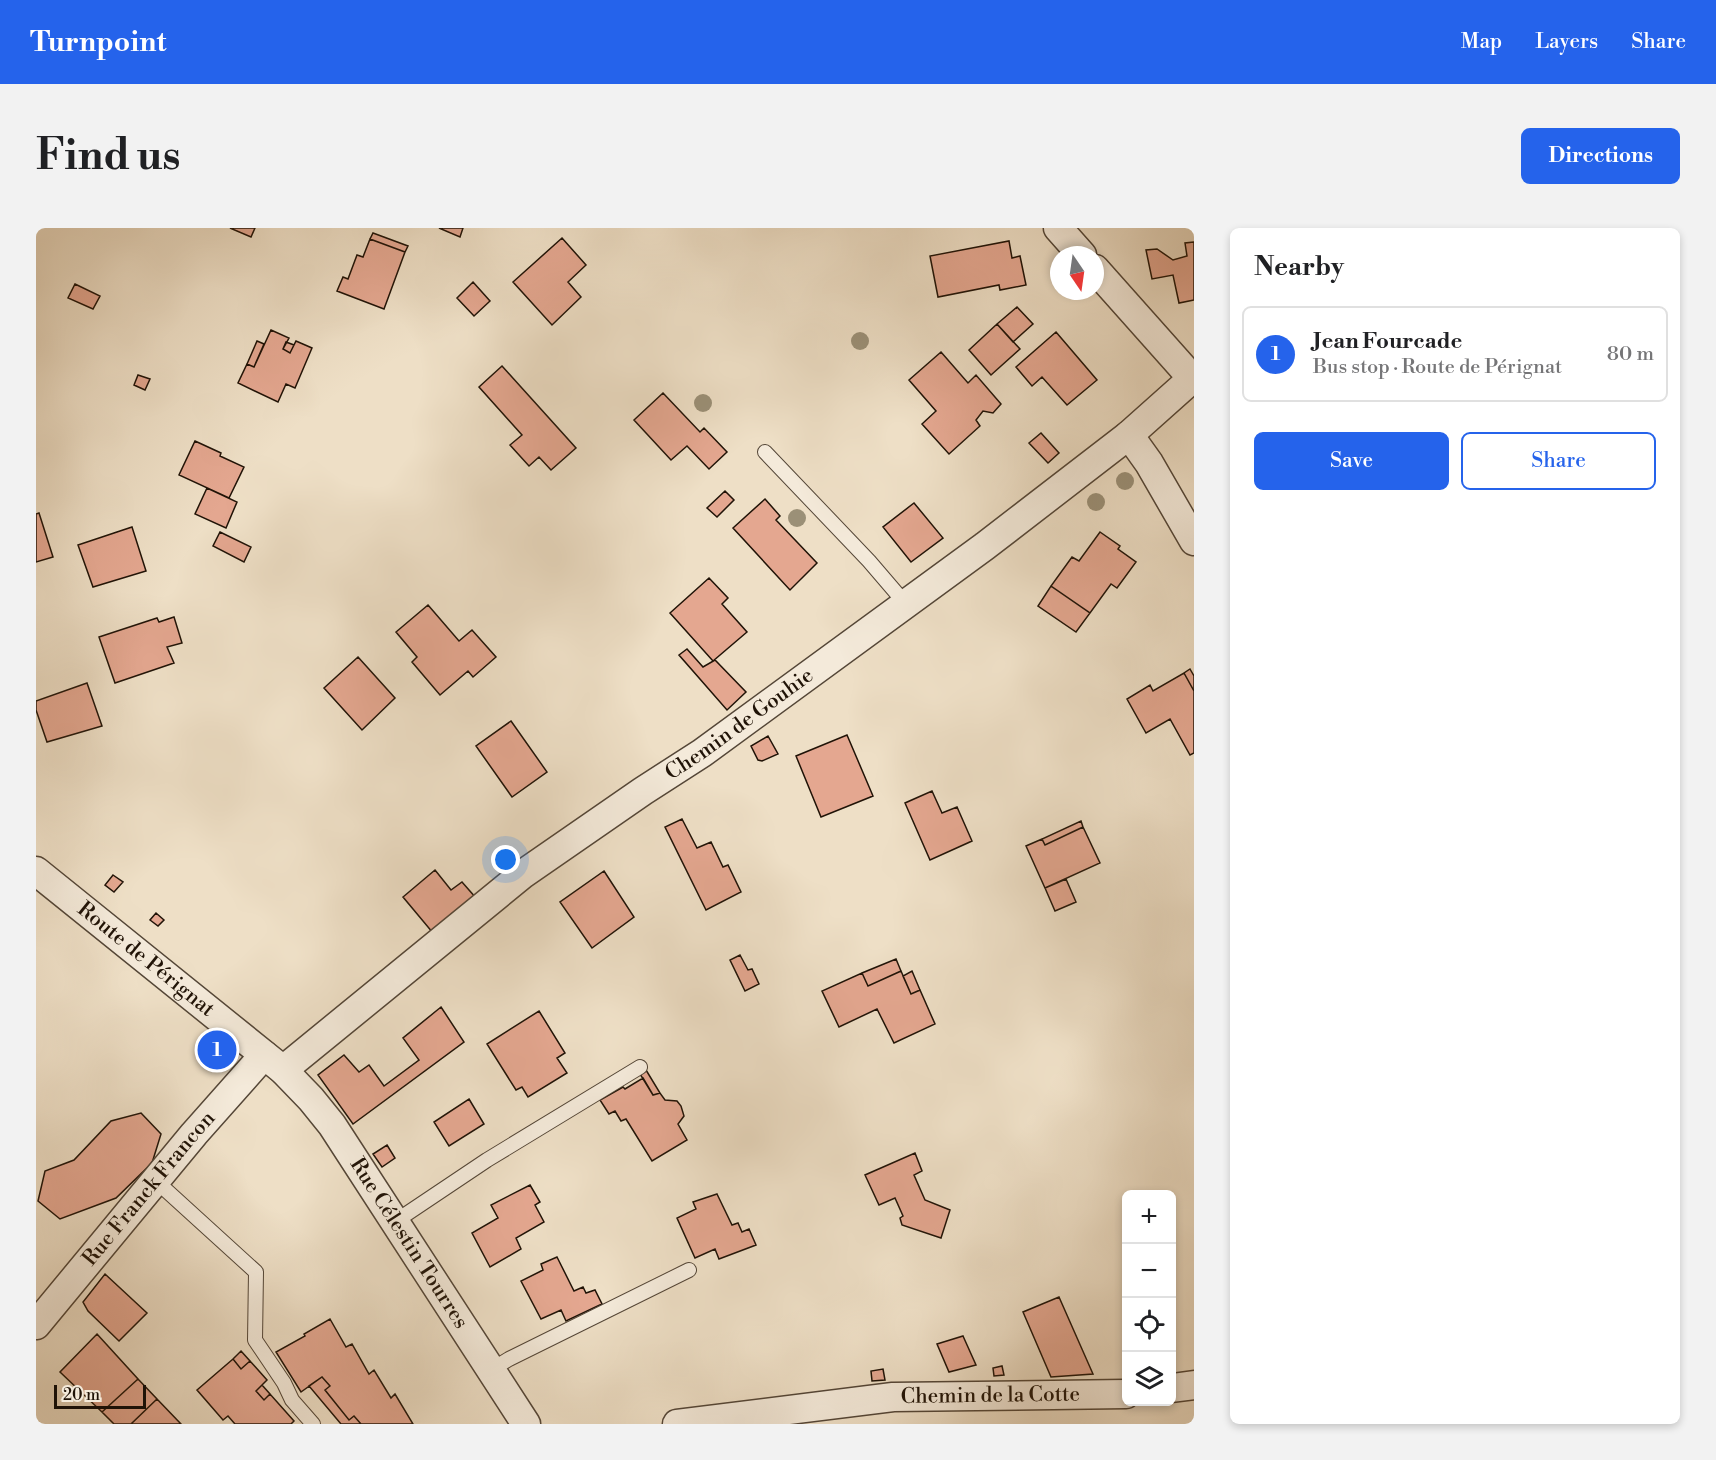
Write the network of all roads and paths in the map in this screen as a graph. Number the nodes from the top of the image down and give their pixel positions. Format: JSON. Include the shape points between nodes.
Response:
{"nodes":[{"id":1,"x":1058,"y":228,"type":"edge"},
{"id":2,"x":1074,"y":246,"type":"edge"},
{"id":3,"x":1104,"y":279,"type":"edge"},
{"id":4,"x":1193,"y":377,"type":"edge"},
{"id":5,"x":1128,"y":435,"type":"junction"},
{"id":6,"x":765,"y":452,"type":"dead end"},
{"id":7,"x":1194,"y":541,"type":"edge"},
{"id":8,"x":905,"y":603,"type":"junction"},
{"id":9,"x":36,"y":871,"type":"edge"},
{"id":10,"x":274,"y":1063,"type":"junction"},
{"id":11,"x":640,"y":1067,"type":"dead end"},
{"id":12,"x":156,"y":1181,"type":"junction"},
{"id":13,"x":396,"y":1221,"type":"junction"},
{"id":14,"x":689,"y":1270,"type":"dead end"},
{"id":15,"x":36,"y":1325,"type":"edge"},
{"id":16,"x":491,"y":1370,"type":"junction"},
{"id":17,"x":1194,"y":1384,"type":"edge"},
{"id":18,"x":1176,"y":1387,"type":"edge"},
{"id":19,"x":1122,"y":1394,"type":"edge"},
{"id":20,"x":313,"y":1424,"type":"edge"},
{"id":21,"x":526,"y":1424,"type":"edge"},
{"id":22,"x":677,"y":1424,"type":"edge"}],
"edges":[{"from":1,"to":2,"type":"street"},
{"from":3,"to":4,"type":"street"},
{"from":4,"to":5,"type":"street","name":"Chemin de Gouhie"},
{"from":5,"to":7,"type":"street","via":[[1149,463]]},
{"from":5,"to":8,"type":"street","name":"Chemin de Gouhie","via":[[994,540]]},
{"from":6,"to":8,"type":"lane"},
{"from":8,"to":10,"type":"street","name":"Chemin de Gouhie","via":[[702,753],[524,874]]},
{"from":9,"to":10,"type":"street","name":"Route de Pérignat"},
{"from":10,"to":12,"type":"street","name":"Rue Franck Francon","via":[[194,1134]]},
{"from":10,"to":13,"type":"street","name":"Rue Célestin Tourres","via":[[332,1125]]},
{"from":11,"to":13,"type":"lane","via":[[487,1160]]},
{"from":12,"to":15,"type":"street","name":"Rue Franck Francon"},
{"from":12,"to":20,"type":"lane","via":[[256,1272],[255,1340],[292,1400]]},
{"from":13,"to":16,"type":"street","name":"Rue Célestin Tourres"},
{"from":14,"to":16,"type":"lane"},
{"from":16,"to":21,"type":"street","name":"Rue Célestin Tourres"},
{"from":17,"to":18,"type":"street"},
{"from":19,"to":22,"type":"street","name":"Chemin de la Cotte","via":[[893,1397]]}]}
